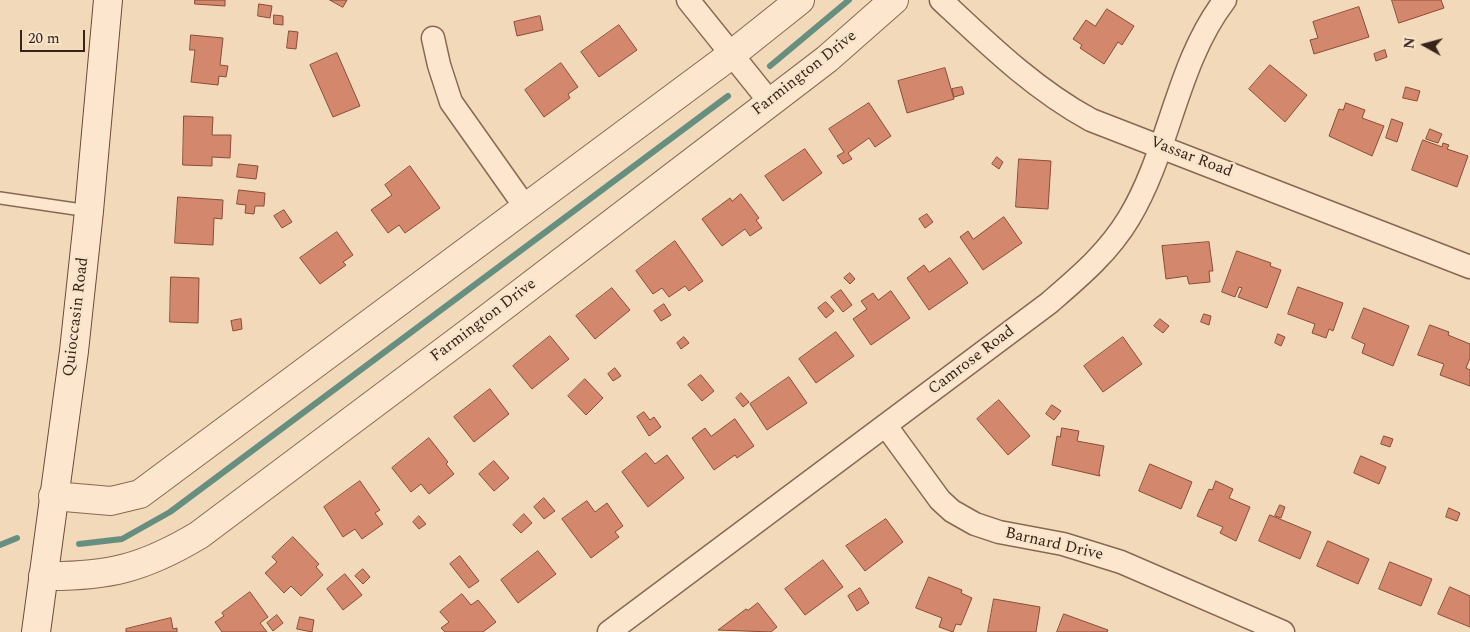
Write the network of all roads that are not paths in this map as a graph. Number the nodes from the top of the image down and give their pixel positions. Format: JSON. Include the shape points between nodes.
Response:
{"nodes":[{"id":1,"x":108,"y":0,"type":"edge"},
{"id":2,"x":688,"y":0,"type":"edge"},
{"id":3,"x":800,"y":0,"type":"edge"},
{"id":4,"x":894,"y":0,"type":"edge"},
{"id":5,"x":941,"y":0,"type":"edge"},
{"id":6,"x":1225,"y":0,"type":"edge"},
{"id":7,"x":433,"y":38,"type":"dead end"},
{"id":8,"x":731,"y":55,"type":"junction"},
{"id":9,"x":770,"y":102,"type":"junction"},
{"id":10,"x":1159,"y":146,"type":"junction"},
{"id":11,"x":0,"y":198,"type":"edge"},
{"id":12,"x":526,"y":208,"type":"junction"},
{"id":13,"x":89,"y":211,"type":"junction"},
{"id":14,"x":1470,"y":267,"type":"edge"},
{"id":15,"x":886,"y":426,"type":"junction"},
{"id":16,"x":53,"y":496,"type":"junction"},
{"id":17,"x":43,"y":576,"type":"junction"},
{"id":18,"x":36,"y":632,"type":"edge"},
{"id":19,"x":609,"y":632,"type":"edge"},
{"id":20,"x":1283,"y":632,"type":"edge"}],
"edges":[{"from":1,"to":13,"type":"street","name":"Quioccasin Road"},
{"from":2,"to":8,"type":"street"},
{"from":3,"to":8,"type":"street"},
{"from":4,"to":9,"type":"street","name":"Farmington Drive","via":[[849,41]]},
{"from":5,"to":10,"type":"street","name":"Vassar Road","via":[[1034,84],[1066,106],[1091,120]]},
{"from":6,"to":10,"type":"street","name":"Camrose Road","via":[[1211,18],[1199,43]]},
{"from":7,"to":12,"type":"street","via":[[451,102]]},
{"from":8,"to":9,"type":"street"},
{"from":8,"to":12,"type":"street"},
{"from":9,"to":17,"type":"street","name":"Farmington Drive","via":[[199,535],[166,554],[109,573],[80,577]]},
{"from":10,"to":14,"type":"street","name":"Vassar Road"},
{"from":10,"to":15,"type":"street","name":"Camrose Road","via":[[1130,217],[1095,264],[1049,303]]},
{"from":11,"to":13,"type":"lane"},
{"from":12,"to":16,"type":"street","via":[[140,494],[111,501]]},
{"from":13,"to":16,"type":"street","name":"Quioccasin Road","via":[[74,351]]},
{"from":15,"to":19,"type":"street","name":"Camrose Road"},
{"from":15,"to":20,"type":"street","name":"Barnard Drive","via":[[940,500],[975,524],[1063,544],[1121,562]]},
{"from":16,"to":17,"type":"street","name":"Quioccasin Road"},
{"from":17,"to":18,"type":"street","name":"Quioccasin Road"}]}
